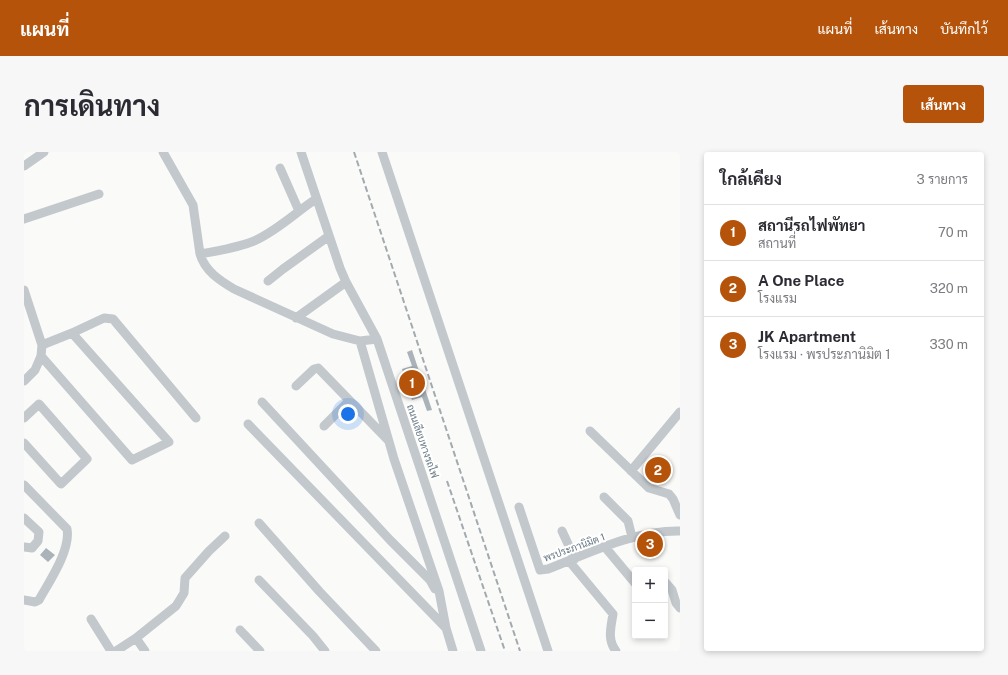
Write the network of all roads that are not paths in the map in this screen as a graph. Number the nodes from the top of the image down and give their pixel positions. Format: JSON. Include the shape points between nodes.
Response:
{"nodes":[{"id":1,"x":44,"y":152,"type":"edge"},
{"id":2,"x":162,"y":152,"type":"edge"},
{"id":3,"x":301,"y":152,"type":"edge"},
{"id":4,"x":382,"y":152,"type":"edge"},
{"id":5,"x":24,"y":166,"type":"edge"},
{"id":6,"x":280,"y":168,"type":"dead end"},
{"id":7,"x":98,"y":194,"type":"dead end"},
{"id":8,"x":316,"y":199,"type":"junction"},
{"id":9,"x":299,"y":211,"type":"junction"},
{"id":10,"x":24,"y":219,"type":"edge"},
{"id":11,"x":329,"y":236,"type":"junction"},
{"id":12,"x":200,"y":254,"type":"junction"},
{"id":13,"x":268,"y":281,"type":"dead end"},
{"id":14,"x":346,"y":282,"type":"junction"},
{"id":15,"x":24,"y":290,"type":"edge"},
{"id":16,"x":296,"y":318,"type":"junction"},
{"id":17,"x":72,"y":333,"type":"junction"},
{"id":18,"x":377,"y":339,"type":"junction"},
{"id":19,"x":360,"y":341,"type":"junction"},
{"id":20,"x":42,"y":345,"type":"junction"},
{"id":21,"x":41,"y":356,"type":"junction"},
{"id":22,"x":24,"y":380,"type":"edge"},
{"id":23,"x":296,"y":386,"type":"dead end"},
{"id":24,"x":349,"y":401,"type":"junction"},
{"id":25,"x":262,"y":402,"type":"dead end"},
{"id":26,"x":680,"y":412,"type":"edge"},
{"id":27,"x":24,"y":418,"type":"edge"},
{"id":28,"x":196,"y":418,"type":"dead end"},
{"id":29,"x":248,"y":424,"type":"dead end"},
{"id":30,"x":324,"y":426,"type":"dead end"},
{"id":31,"x":590,"y":431,"type":"dead end"},
{"id":32,"x":389,"y":441,"type":"junction"},
{"id":33,"x":25,"y":445,"type":"edge"},
{"id":34,"x":631,"y":471,"type":"junction"},
{"id":35,"x":24,"y":485,"type":"edge"},
{"id":36,"x":604,"y":497,"type":"dead end"},
{"id":37,"x":519,"y":507,"type":"dead end"},
{"id":38,"x":680,"y":514,"type":"edge"},
{"id":39,"x":24,"y":518,"type":"edge"},
{"id":40,"x":259,"y":523,"type":"dead end"},
{"id":41,"x":562,"y":531,"type":"dead end"},
{"id":42,"x":680,"y":531,"type":"edge"},
{"id":43,"x":225,"y":536,"type":"dead end"},
{"id":44,"x":632,"y":537,"type":"junction"},
{"id":45,"x":24,"y":547,"type":"edge"},
{"id":46,"x":605,"y":548,"type":"junction"},
{"id":47,"x":572,"y":560,"type":"junction"},
{"id":48,"x":258,"y":580,"type":"dead end"},
{"id":49,"x":632,"y":580,"type":"edge"},
{"id":50,"x":668,"y":585,"type":"edge"},
{"id":51,"x":24,"y":600,"type":"edge"},
{"id":52,"x":680,"y":608,"type":"edge"},
{"id":53,"x":91,"y":618,"type":"dead end"},
{"id":54,"x":445,"y":624,"type":"junction"},
{"id":55,"x":240,"y":630,"type":"dead end"},
{"id":56,"x":136,"y":638,"type":"junction"},
{"id":57,"x":111,"y":651,"type":"edge"},
{"id":58,"x":116,"y":651,"type":"edge"},
{"id":59,"x":145,"y":651,"type":"edge"},
{"id":60,"x":260,"y":651,"type":"edge"},
{"id":61,"x":325,"y":651,"type":"edge"},
{"id":62,"x":376,"y":651,"type":"edge"},
{"id":63,"x":453,"y":651,"type":"edge"},
{"id":64,"x":481,"y":651,"type":"edge"},
{"id":65,"x":548,"y":651,"type":"edge"},
{"id":66,"x":616,"y":651,"type":"edge"}],
"edges":[{"from":1,"to":5,"type":"street"},
{"from":2,"to":12,"type":"street","via":[[193,205]]},
{"from":3,"to":8,"type":"street","name":"ถนนเลียบทางรถไฟ"},
{"from":4,"to":65,"type":"street"},
{"from":6,"to":9,"type":"street"},
{"from":7,"to":10,"type":"street"},
{"from":8,"to":9,"type":"street"},
{"from":8,"to":11,"type":"street","name":"ถนนเลียบทางรถไฟ"},
{"from":9,"to":12,"type":"street","via":[[255,241]]},
{"from":11,"to":13,"type":"street"},
{"from":11,"to":14,"type":"street","name":"ถนนเลียบทางรถไฟ"},
{"from":12,"to":16,"type":"street","via":[[207,269],[234,290]]},
{"from":14,"to":16,"type":"street"},
{"from":14,"to":18,"type":"street","name":"ถนนเลียบทางรถไฟ"},
{"from":15,"to":20,"type":"street"},
{"from":16,"to":19,"type":"street","via":[[333,334]]},
{"from":17,"to":20,"type":"street"},
{"from":17,"to":21,"type":"street","via":[[169,442],[132,460]]},
{"from":17,"to":28,"type":"street","via":[[104,318],[113,319]]},
{"from":18,"to":19,"type":"street"},
{"from":18,"to":64,"type":"street","name":"ถนนเลียบทางรถไฟ"},
{"from":19,"to":32,"type":"street"},
{"from":20,"to":21,"type":"street"},
{"from":21,"to":22,"type":"street","via":[[35,370]]},
{"from":23,"to":24,"type":"street","via":[[316,368]]},
{"from":24,"to":30,"type":"street"},
{"from":24,"to":32,"type":"street"},
{"from":25,"to":54,"type":"street","via":[[430,580]]},
{"from":26,"to":34,"type":"street"},
{"from":27,"to":33,"type":"street","via":[[39,404],[87,459],[61,484]]},
{"from":29,"to":54,"type":"street"},
{"from":31,"to":34,"type":"street"},
{"from":32,"to":54,"type":"street","via":[[439,591]]},
{"from":34,"to":38,"type":"street","via":[[649,488],[669,494]]},
{"from":35,"to":51,"type":"street","via":[[67,529],[68,534],[60,562],[39,600]]},
{"from":36,"to":44,"type":"street","via":[[628,521]]},
{"from":37,"to":47,"type":"street","name":"พรประภานิมิต 1","via":[[540,570]]},
{"from":39,"to":45,"type":"street","via":[[39,532],[38,541],[32,548]]},
{"from":40,"to":62,"type":"street"},
{"from":41,"to":47,"type":"street"},
{"from":42,"to":44,"type":"street","name":"พรประภานิมิต 1","via":[[666,530]]},
{"from":43,"to":56,"type":"street","via":[[185,578],[184,593],[176,606]]},
{"from":44,"to":46,"type":"street","name":"พรประภานิมิต 1"},
{"from":46,"to":47,"type":"street","name":"พรประภานิมิต 1"},
{"from":46,"to":49,"type":"street"},
{"from":47,"to":66,"type":"street","via":[[612,614],[610,639]]},
{"from":48,"to":61,"type":"street"},
{"from":50,"to":52,"type":"street"},
{"from":53,"to":57,"type":"street"},
{"from":54,"to":63,"type":"street"},
{"from":55,"to":60,"type":"street"},
{"from":56,"to":58,"type":"street"},
{"from":56,"to":59,"type":"street"}]}
